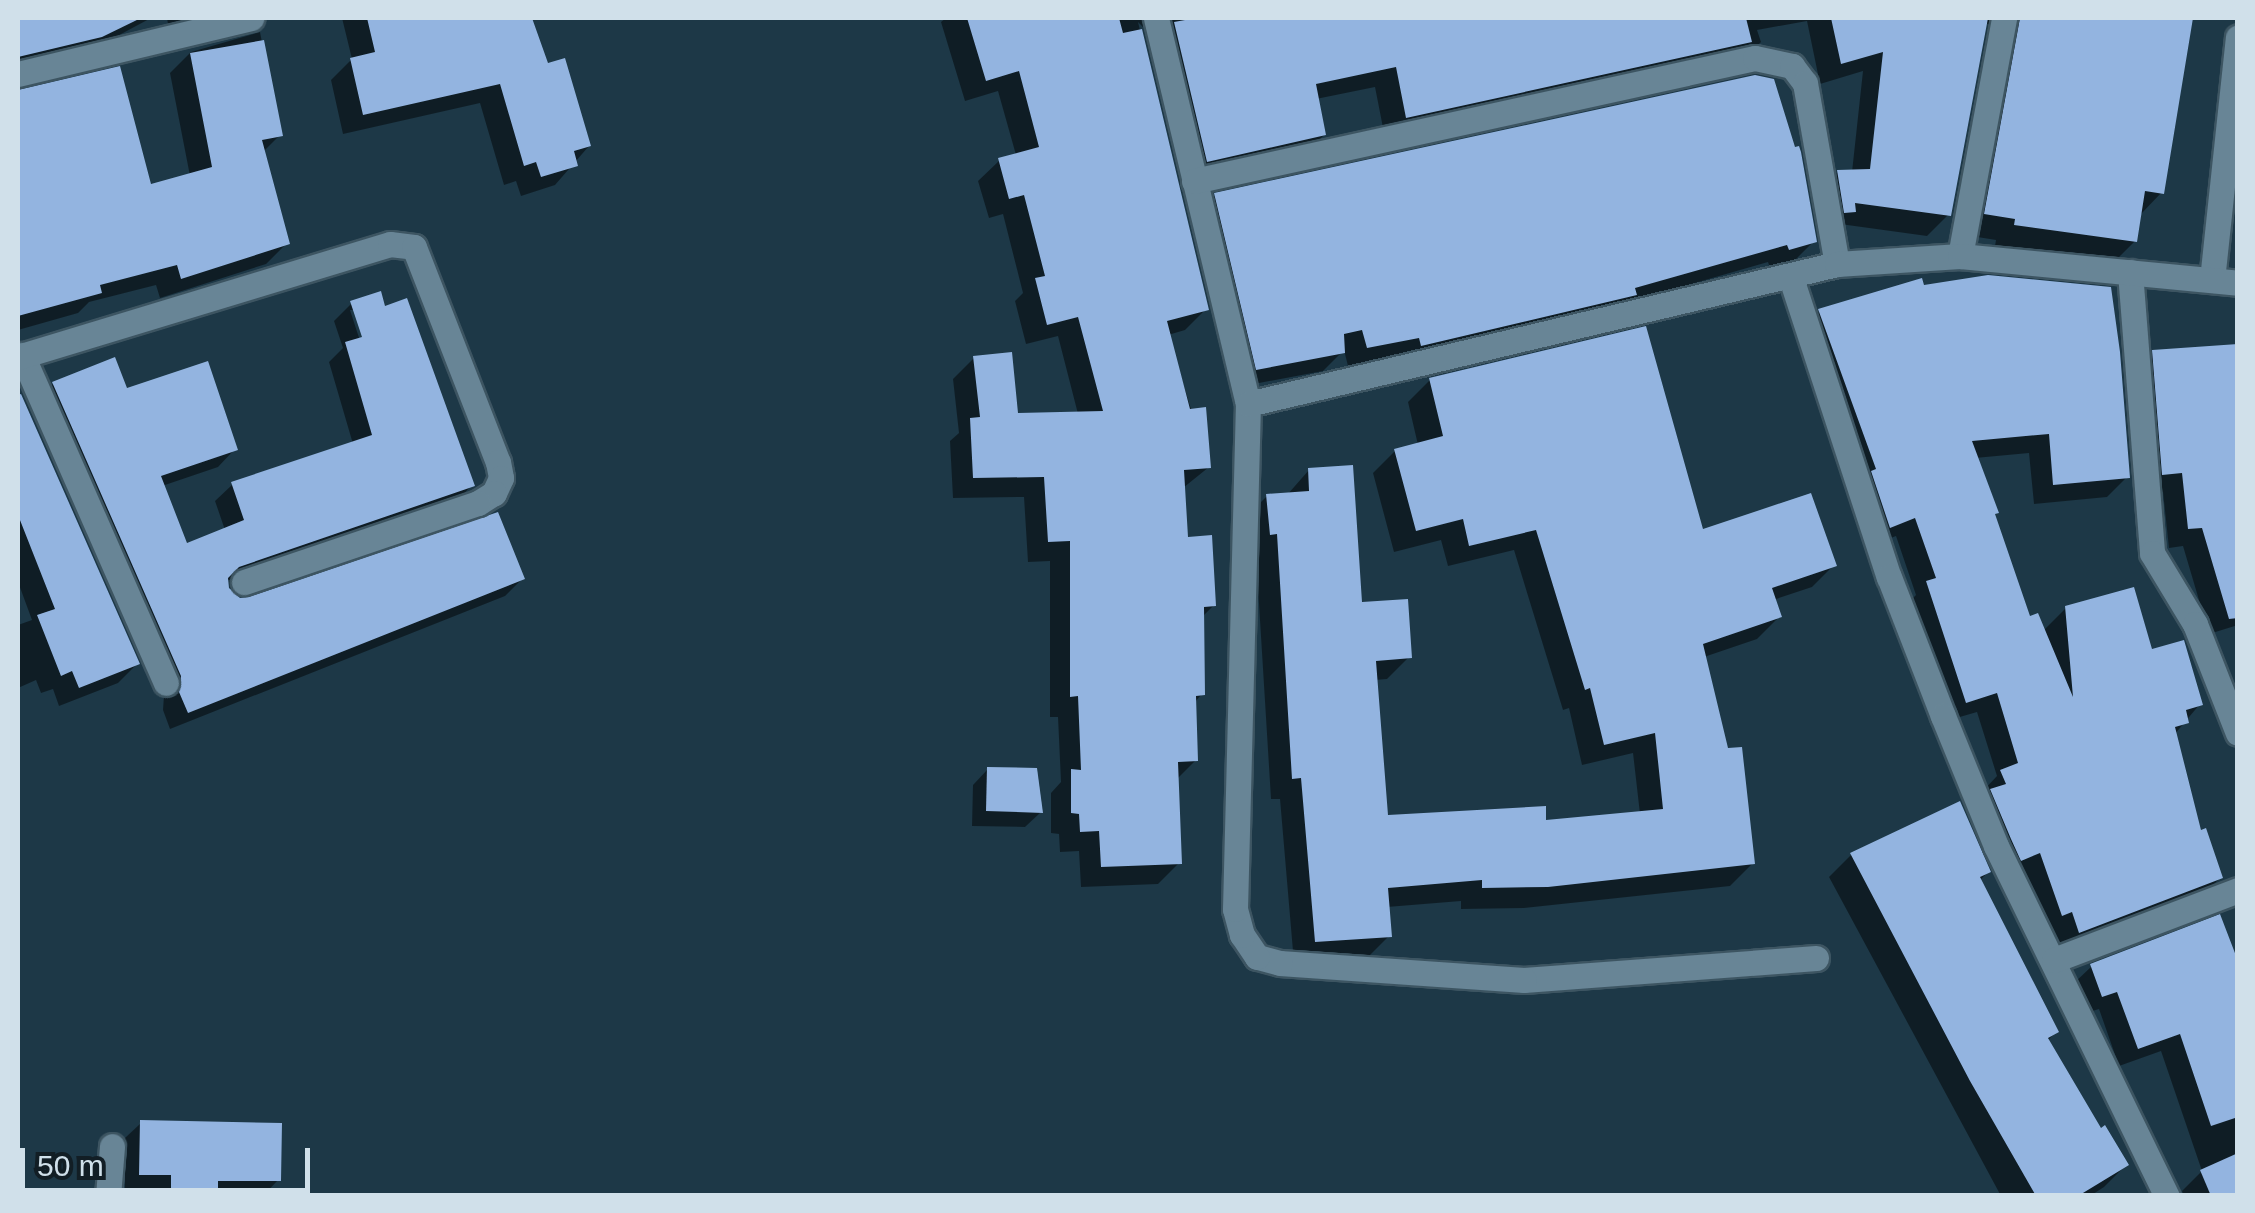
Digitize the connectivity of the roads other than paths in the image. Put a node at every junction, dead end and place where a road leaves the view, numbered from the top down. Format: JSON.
{"nodes":[{"id":1,"x":251,"y":18,"type":"edge"},
{"id":2,"x":1156,"y":18,"type":"edge"},
{"id":3,"x":2004,"y":18,"type":"edge"},
{"id":4,"x":2238,"y":36,"type":"edge"},
{"id":5,"x":18,"y":74,"type":"edge"},
{"id":6,"x":1194,"y":181,"type":"junction"},
{"id":7,"x":1960,"y":256,"type":"junction"},
{"id":8,"x":1837,"y":264,"type":"junction"},
{"id":9,"x":2130,"y":272,"type":"junction"},
{"id":10,"x":1791,"y":278,"type":"junction"},
{"id":11,"x":2225,"y":282,"type":"edge"},
{"id":12,"x":20,"y":356,"type":"edge"},
{"id":13,"x":1248,"y":404,"type":"junction"},
{"id":14,"x":244,"y":582,"type":"dead end"},
{"id":15,"x":166,"y":684,"type":"dead end"},
{"id":16,"x":2238,"y":733,"type":"edge"},
{"id":17,"x":2238,"y":890,"type":"edge"},
{"id":18,"x":1816,"y":958,"type":"dead end"},
{"id":19,"x":2054,"y":960,"type":"junction"},
{"id":20,"x":112,"y":1146,"type":"dead end"},
{"id":21,"x":108,"y":1196,"type":"edge"},
{"id":22,"x":2167,"y":1196,"type":"edge"}],
"edges":[{"from":1,"to":5,"type":"street"},
{"from":2,"to":6,"type":"street"},
{"from":3,"to":7,"type":"street"},
{"from":4,"to":11,"type":"street"},
{"from":6,"to":8,"type":"street"},
{"from":6,"to":13,"type":"street"},
{"from":7,"to":8,"type":"street"},
{"from":7,"to":9,"type":"street"},
{"from":8,"to":10,"type":"street"},
{"from":9,"to":11,"type":"street"},
{"from":9,"to":16,"type":"street"},
{"from":10,"to":13,"type":"street"},
{"from":10,"to":19,"type":"street"},
{"from":12,"to":14,"type":"street"},
{"from":12,"to":15,"type":"street"},
{"from":13,"to":18,"type":"street"},
{"from":17,"to":19,"type":"street"},
{"from":19,"to":22,"type":"street"},
{"from":20,"to":21,"type":"street"}]}
